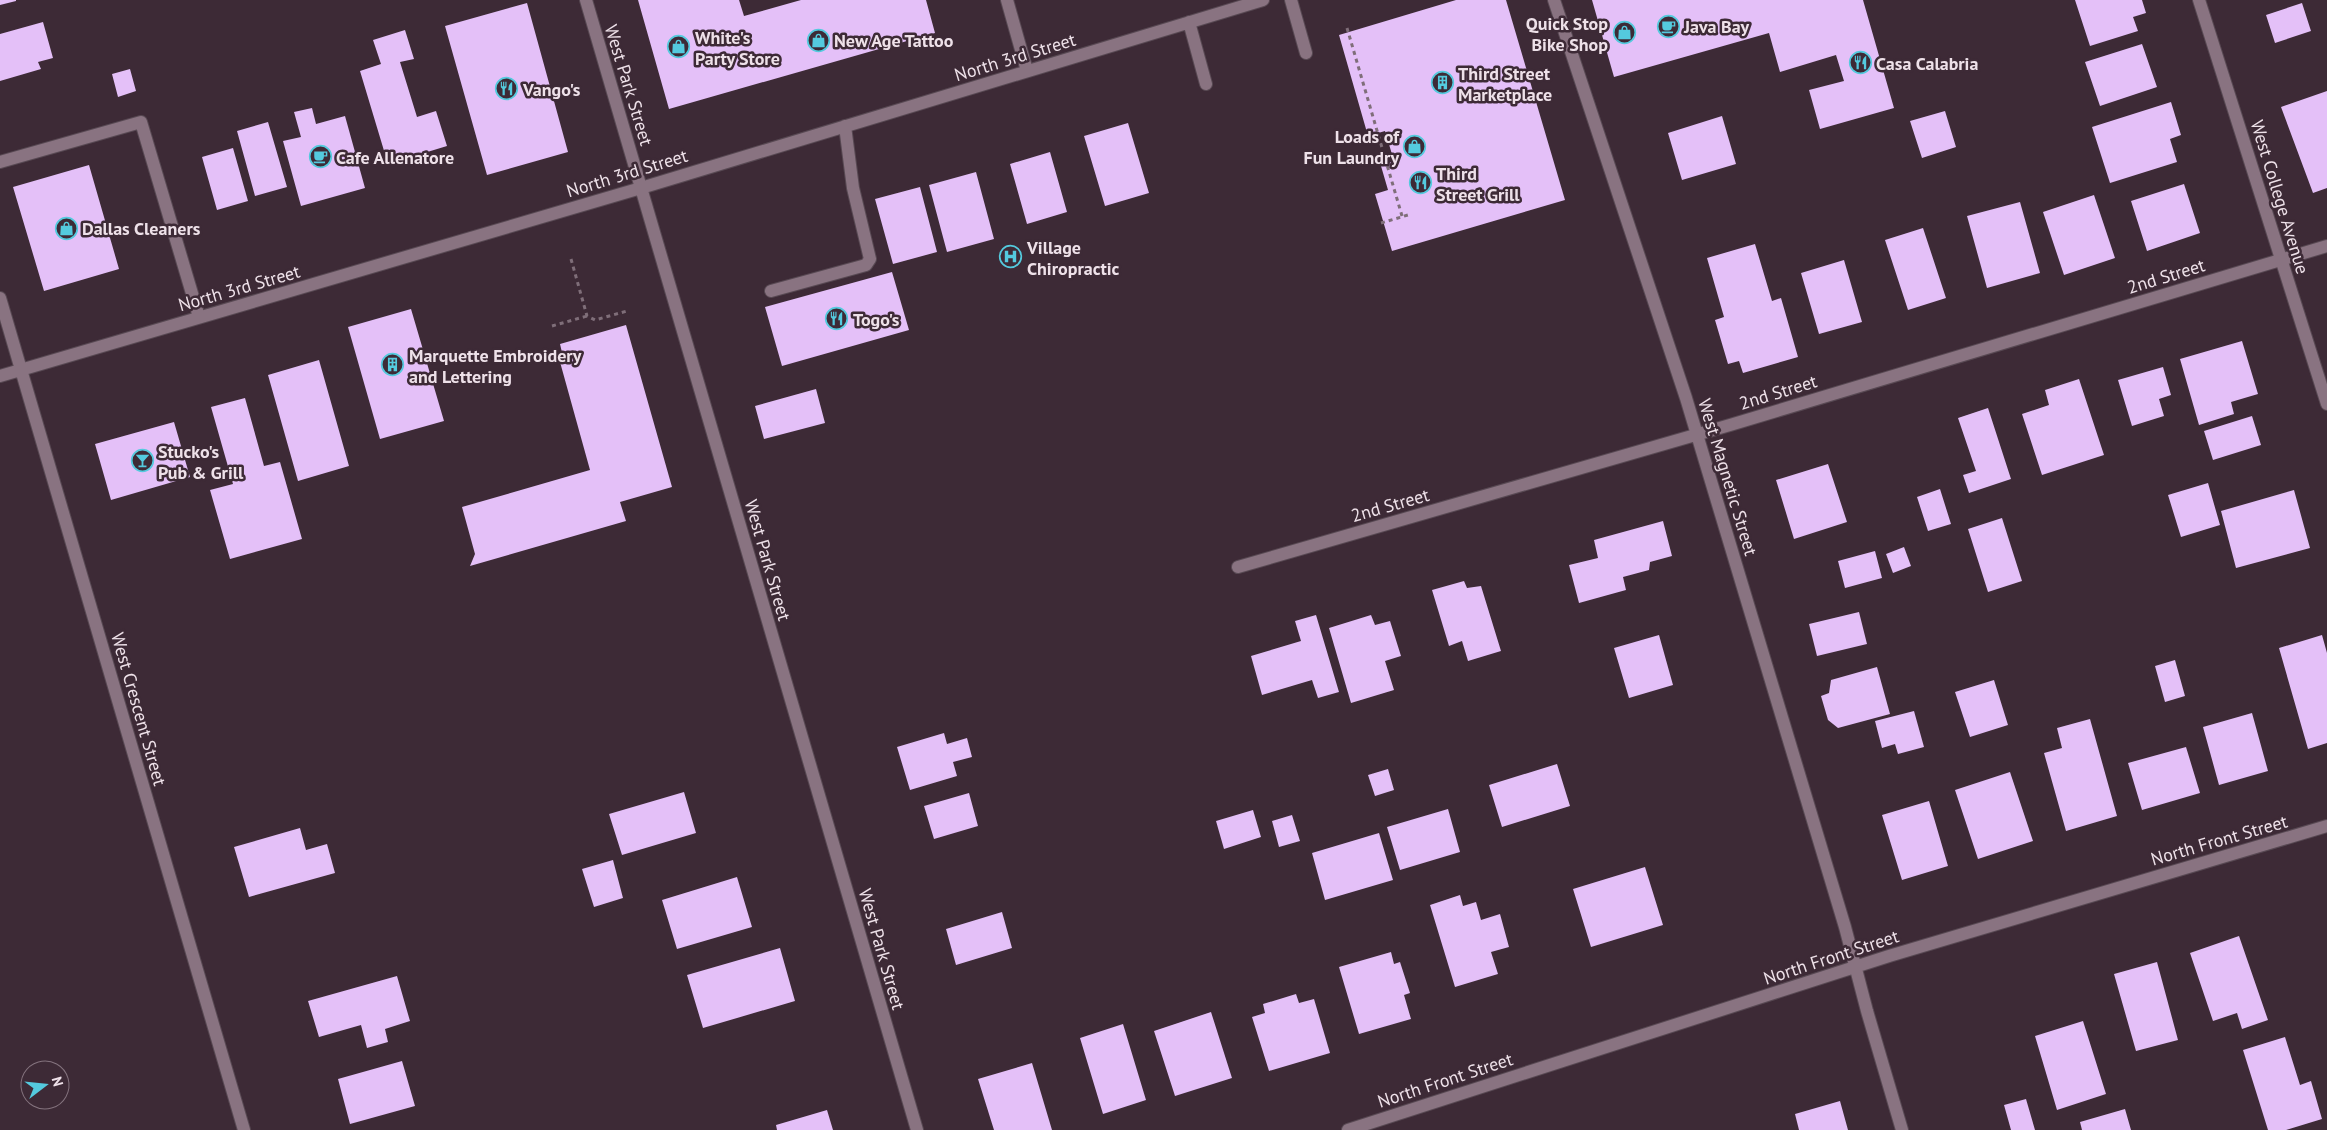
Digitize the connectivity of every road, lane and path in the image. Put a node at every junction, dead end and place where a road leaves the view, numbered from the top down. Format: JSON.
{"nodes":[{"id":1,"x":586,"y":0,"type":"edge"},
{"id":2,"x":1007,"y":0,"type":"edge"},
{"id":3,"x":1263,"y":0,"type":"edge"},
{"id":4,"x":1291,"y":0,"type":"edge"},
{"id":5,"x":1554,"y":0,"type":"edge"},
{"id":6,"x":2199,"y":0,"type":"edge"},
{"id":7,"x":1189,"y":22,"type":"junction"},
{"id":8,"x":1347,"y":28,"type":"dead end"},
{"id":9,"x":1306,"y":53,"type":"dead end"},
{"id":10,"x":1027,"y":71,"type":"junction"},
{"id":11,"x":1206,"y":84,"type":"dead end"},
{"id":12,"x":845,"y":126,"type":"junction"},
{"id":13,"x":0,"y":162,"type":"edge"},
{"id":14,"x":641,"y":188,"type":"junction"},
{"id":15,"x":1408,"y":214,"type":"dead end"},
{"id":16,"x":1402,"y":216,"type":"junction"},
{"id":17,"x":1381,"y":223,"type":"dead end"},
{"id":18,"x":2327,"y":246,"type":"edge"},
{"id":19,"x":571,"y":259,"type":"dead end"},
{"id":20,"x":2282,"y":260,"type":"junction"},
{"id":21,"x":770,"y":291,"type":"dead end"},
{"id":22,"x":0,"y":298,"type":"edge"},
{"id":23,"x":627,"y":311,"type":"dead end"},
{"id":24,"x":587,"y":316,"type":"junction"},
{"id":25,"x":199,"y":318,"type":"junction"},
{"id":26,"x":552,"y":326,"type":"dead end"},
{"id":27,"x":22,"y":369,"type":"junction"},
{"id":28,"x":0,"y":376,"type":"edge"},
{"id":29,"x":2327,"y":404,"type":"edge"},
{"id":30,"x":1697,"y":434,"type":"junction"},
{"id":31,"x":1238,"y":566,"type":"dead end"},
{"id":32,"x":2327,"y":826,"type":"edge"},
{"id":33,"x":1856,"y":967,"type":"junction"},
{"id":34,"x":244,"y":1130,"type":"edge"},
{"id":35,"x":917,"y":1130,"type":"edge"},
{"id":36,"x":1348,"y":1130,"type":"edge"},
{"id":37,"x":1902,"y":1130,"type":"edge"}],
"edges":[{"from":1,"to":14,"type":"street","name":"West Park Street"},
{"from":2,"to":10,"type":"street"},
{"from":3,"to":7,"type":"street","name":"North 3rd Street"},
{"from":4,"to":9,"type":"street"},
{"from":5,"to":30,"type":"street","name":"West Magnetic Street"},
{"from":6,"to":20,"type":"street","name":"West College Avenue"},
{"from":7,"to":10,"type":"street","name":"North 3rd Street"},
{"from":7,"to":11,"type":"street"},
{"from":8,"to":16,"type":"path"},
{"from":10,"to":12,"type":"street","name":"North 3rd Street"},
{"from":12,"to":14,"type":"street","name":"North 3rd Street"},
{"from":12,"to":21,"type":"street"},
{"from":13,"to":25,"type":"street"},
{"from":14,"to":25,"type":"street","name":"North 3rd Street"},
{"from":14,"to":35,"type":"street","name":"West Park Street"},
{"from":15,"to":16,"type":"path"},
{"from":16,"to":17,"type":"path"},
{"from":18,"to":20,"type":"street","name":"2nd Street"},
{"from":19,"to":24,"type":"path"},
{"from":20,"to":29,"type":"street","name":"West College Avenue"},
{"from":20,"to":30,"type":"street","name":"2nd Street"},
{"from":22,"to":27,"type":"street","name":"West Crescent Street"},
{"from":23,"to":24,"type":"path"},
{"from":24,"to":26,"type":"path"},
{"from":25,"to":27,"type":"street","name":"North 3rd Street"},
{"from":27,"to":28,"type":"street","name":"North 3rd Street"},
{"from":27,"to":34,"type":"street","name":"West Crescent Street"},
{"from":30,"to":31,"type":"street","name":"2nd Street"},
{"from":30,"to":33,"type":"street","name":"West Magnetic Street"},
{"from":32,"to":33,"type":"street","name":"North Front Street"},
{"from":33,"to":36,"type":"street","name":"North Front Street"},
{"from":33,"to":37,"type":"street","name":"West Magnetic Street"}]}
